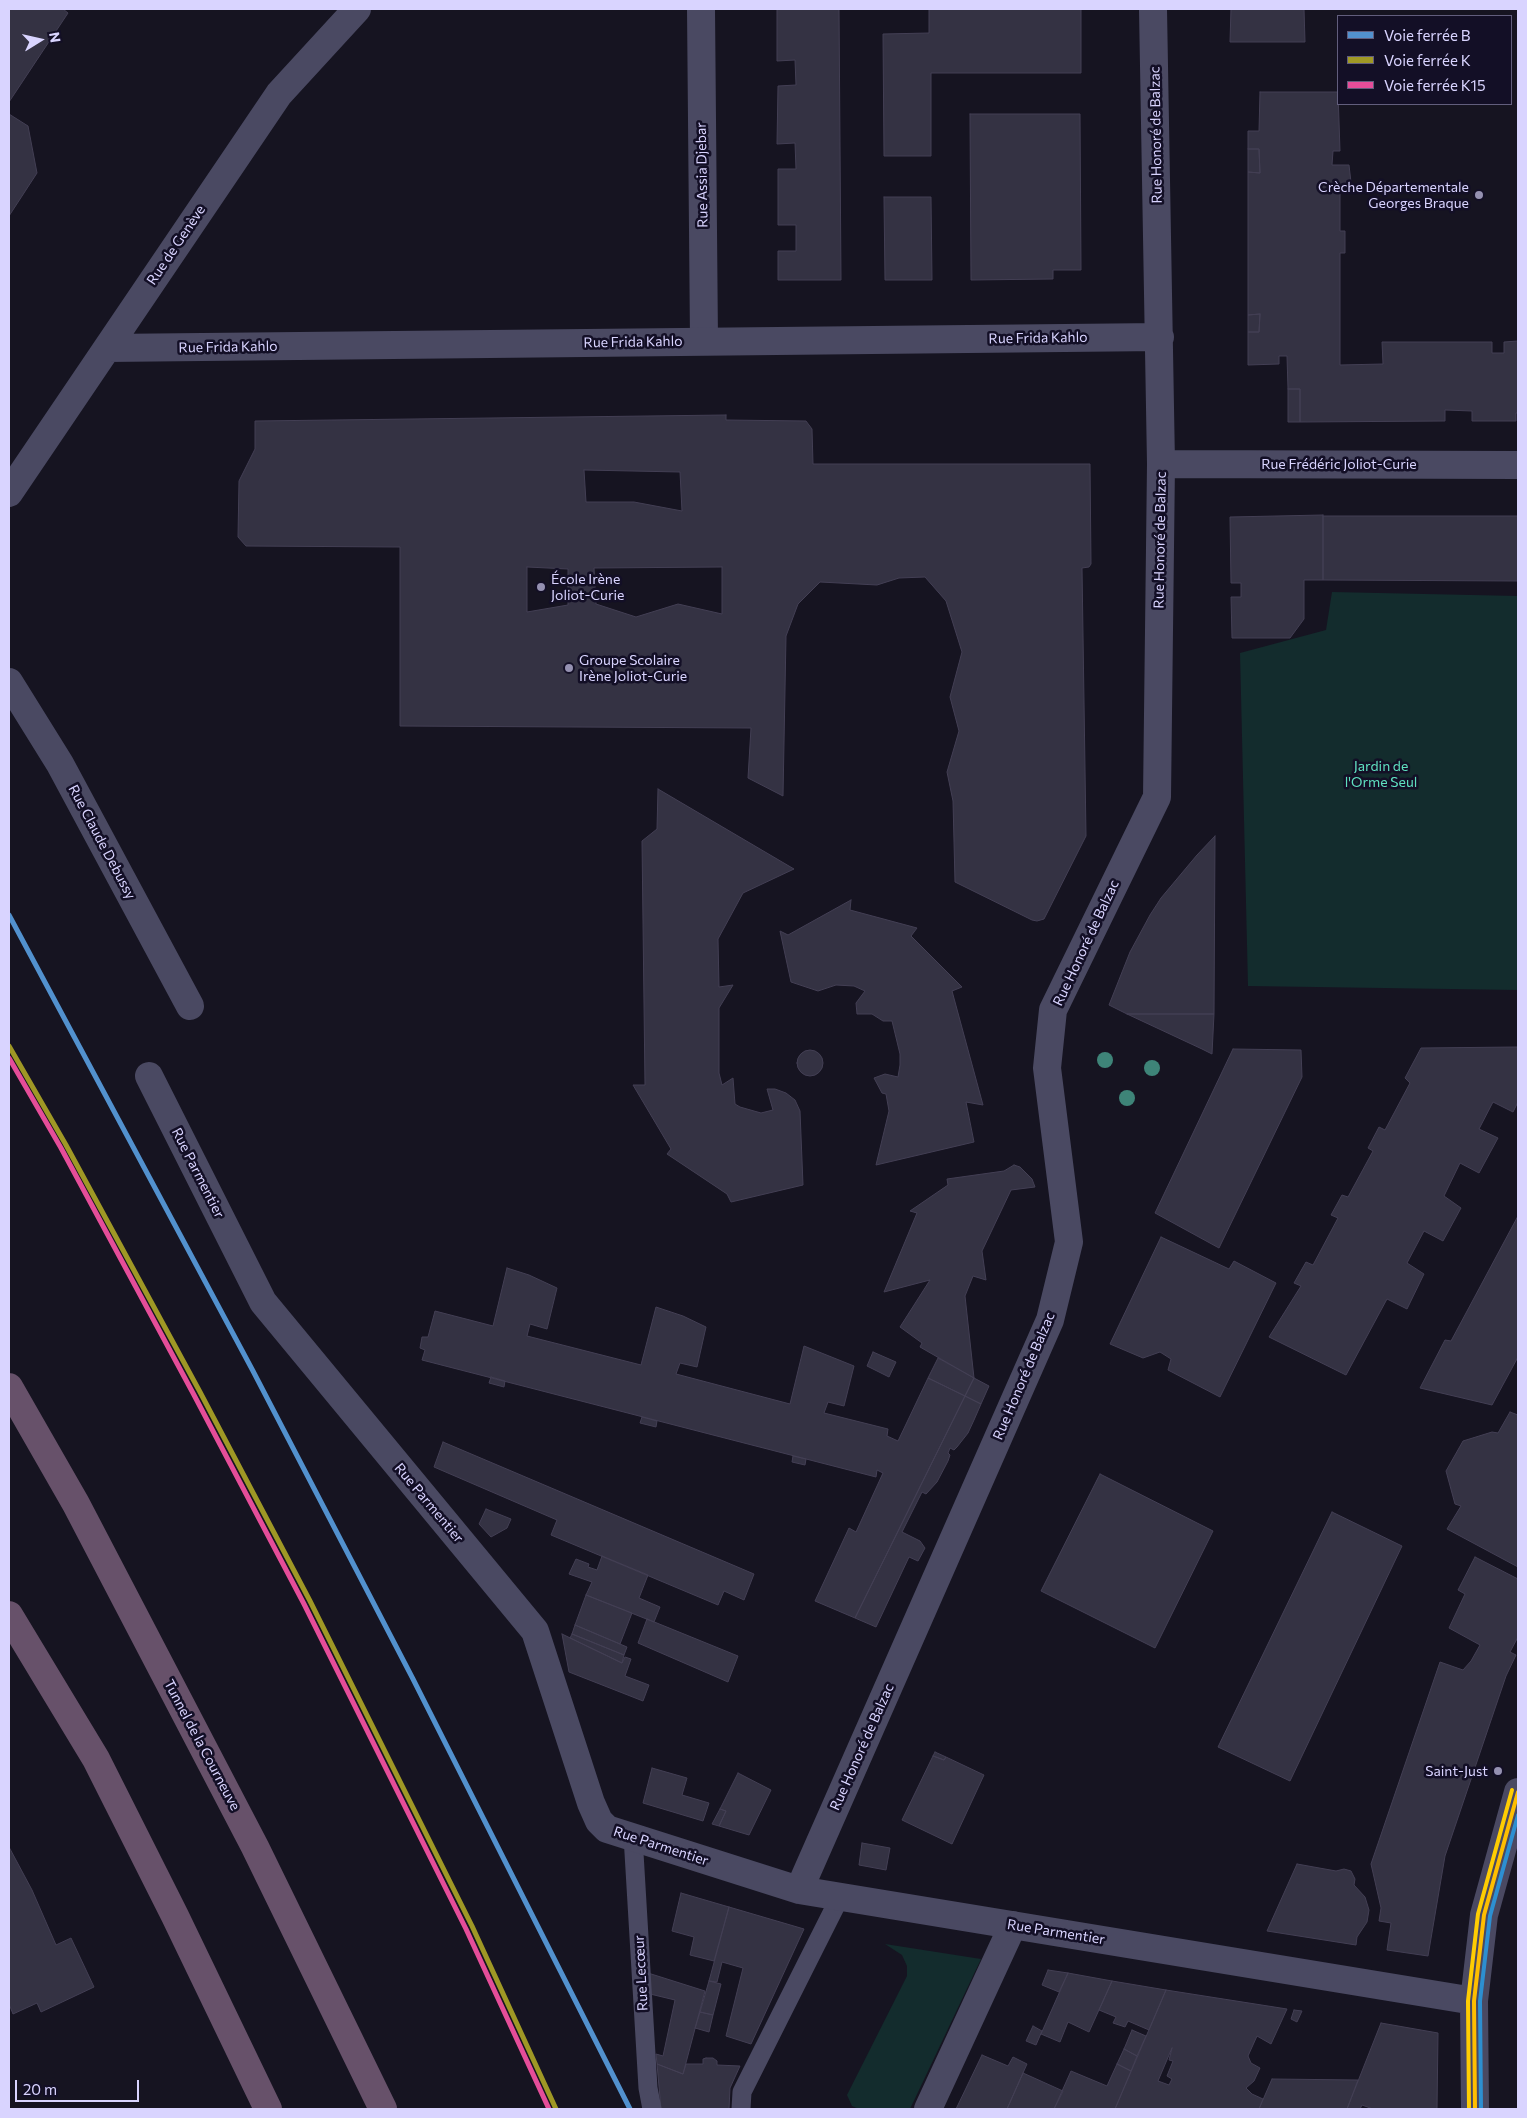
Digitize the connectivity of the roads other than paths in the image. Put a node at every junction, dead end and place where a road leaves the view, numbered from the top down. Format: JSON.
{"nodes":[{"id":1,"x":357,"y":9,"type":"edge"},
{"id":2,"x":701,"y":9,"type":"edge"},
{"id":3,"x":1153,"y":9,"type":"edge"},
{"id":4,"x":1160,"y":337,"type":"junction"},
{"id":5,"x":704,"y":341,"type":"junction"},
{"id":6,"x":107,"y":348,"type":"junction"},
{"id":7,"x":1161,"y":464,"type":"junction"},
{"id":8,"x":1518,"y":465,"type":"edge"},
{"id":9,"x":9,"y":492,"type":"edge"},
{"id":10,"x":9,"y":682,"type":"edge"},
{"id":11,"x":190,"y":1006,"type":"dead end"},
{"id":12,"x":149,"y":1076,"type":"dead end"},
{"id":13,"x":9,"y":1387,"type":"edge"},
{"id":14,"x":9,"y":1614,"type":"edge"},
{"id":15,"x":1518,"y":1792,"type":"edge"},
{"id":16,"x":633,"y":1836,"type":"junction"},
{"id":17,"x":800,"y":1890,"type":"junction"},
{"id":18,"x":840,"y":1897,"type":"junction"},
{"id":19,"x":1013,"y":1925,"type":"junction"},
{"id":20,"x":1474,"y":2002,"type":"junction"},
{"id":21,"x":268,"y":2109,"type":"edge"},
{"id":22,"x":384,"y":2109,"type":"edge"},
{"id":23,"x":652,"y":2109,"type":"edge"},
{"id":24,"x":741,"y":2109,"type":"edge"},
{"id":25,"x":928,"y":2109,"type":"edge"},
{"id":26,"x":1475,"y":2109,"type":"edge"}],
"edges":[{"from":1,"to":6,"type":"street","name":"Rue de Genève"},
{"from":2,"to":5,"type":"street","name":"Rue Assia Djebar"},
{"from":3,"to":4,"type":"street","name":"Rue Honoré de Balzac"},
{"from":4,"to":5,"type":"street","name":"Rue Frida Kahlo"},
{"from":4,"to":7,"type":"street","name":"Rue Honoré de Balzac"},
{"from":5,"to":6,"type":"street","name":"Rue Frida Kahlo"},
{"from":6,"to":9,"type":"street","name":"Rue de Genève"},
{"from":7,"to":8,"type":"street","name":"Rue Frédéric Joliot-Curie"},
{"from":7,"to":17,"type":"street","name":"Rue Honoré de Balzac"},
{"from":10,"to":11,"type":"street","name":"Rue Claude Debussy"},
{"from":12,"to":16,"type":"street","name":"Rue Parmentier"},
{"from":13,"to":22,"type":"highway","name":"Tunnel de la Courneuve"},
{"from":14,"to":21,"type":"highway"},
{"from":15,"to":20,"type":"street"},
{"from":16,"to":17,"type":"street","name":"Rue Parmentier"},
{"from":16,"to":23,"type":"lane","name":"Rue Lecœur"},
{"from":17,"to":18,"type":"street","name":"Rue Parmentier"},
{"from":18,"to":19,"type":"street","name":"Rue Parmentier"},
{"from":18,"to":24,"type":"lane"},
{"from":19,"to":20,"type":"street","name":"Rue Parmentier"},
{"from":19,"to":25,"type":"street"},
{"from":20,"to":26,"type":"street"}]}
